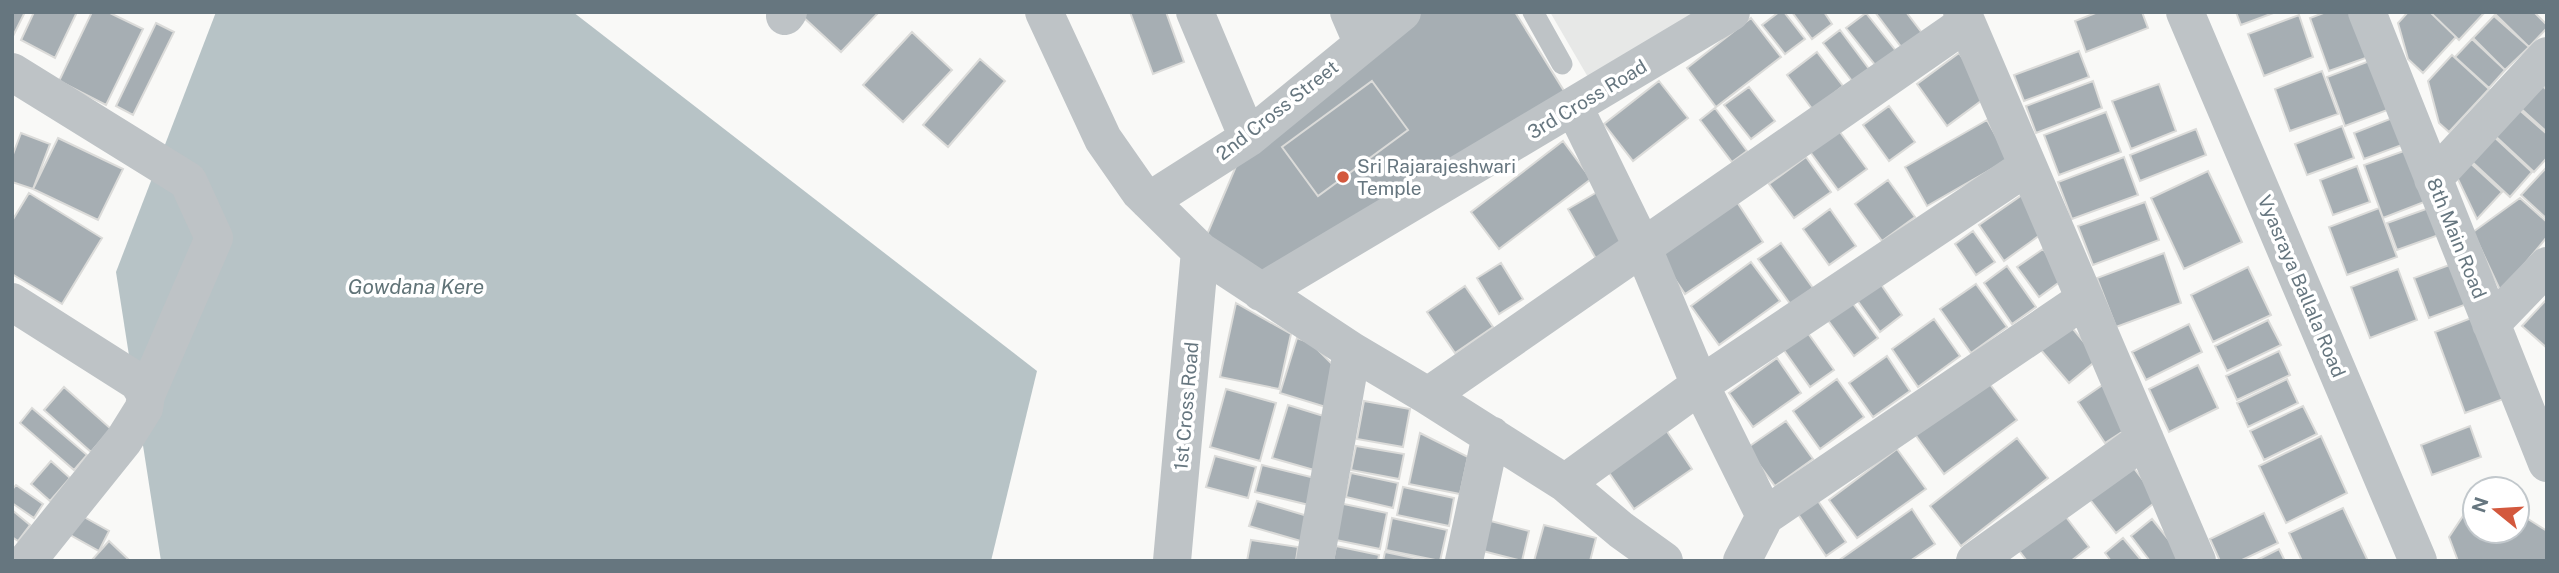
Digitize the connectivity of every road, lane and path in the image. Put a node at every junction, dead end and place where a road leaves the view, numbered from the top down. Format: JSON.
{"nodes":[{"id":1,"x":1044,"y":12,"type":"edge"},
{"id":2,"x":1195,"y":12,"type":"edge"},
{"id":3,"x":1402,"y":12,"type":"edge"},
{"id":4,"x":1533,"y":12,"type":"edge"},
{"id":5,"x":1731,"y":12,"type":"edge"},
{"id":6,"x":2185,"y":12,"type":"edge"},
{"id":7,"x":1964,"y":18,"type":"edge"},
{"id":8,"x":2378,"y":19,"type":"edge"},
{"id":9,"x":1356,"y":27,"type":"edge"},
{"id":10,"x":2547,"y":56,"type":"edge"},
{"id":11,"x":1562,"y":65,"type":"dead end"},
{"id":12,"x":12,"y":72,"type":"edge"},
{"id":13,"x":1574,"y":107,"type":"junction"},
{"id":14,"x":1248,"y":138,"type":"junction"},
{"id":15,"x":2028,"y":166,"type":"junction"},
{"id":16,"x":2433,"y":178,"type":"junction"},
{"id":17,"x":1149,"y":201,"type":"junction"},
{"id":18,"x":1642,"y":246,"type":"junction"},
{"id":19,"x":1200,"y":251,"type":"junction"},
{"id":20,"x":2547,"y":266,"type":"edge"},
{"id":21,"x":1261,"y":292,"type":"junction"},
{"id":22,"x":2085,"y":299,"type":"junction"},
{"id":23,"x":12,"y":302,"type":"edge"},
{"id":24,"x":2491,"y":324,"type":"junction"},
{"id":25,"x":1352,"y":351,"type":"junction"},
{"id":26,"x":1700,"y":385,"type":"junction"},
{"id":27,"x":146,"y":395,"type":"junction"},
{"id":28,"x":1428,"y":396,"type":"junction"},
{"id":29,"x":1491,"y":435,"type":"junction"},
{"id":30,"x":2145,"y":439,"type":"junction"},
{"id":31,"x":2547,"y":463,"type":"edge"},
{"id":32,"x":1565,"y":482,"type":"junction"},
{"id":33,"x":1765,"y":516,"type":"junction"},
{"id":34,"x":1618,"y":545,"type":"edge"},
{"id":35,"x":27,"y":561,"type":"edge"},
{"id":36,"x":1172,"y":561,"type":"edge"},
{"id":37,"x":1315,"y":561,"type":"edge"},
{"id":38,"x":1464,"y":561,"type":"edge"},
{"id":39,"x":1664,"y":561,"type":"edge"},
{"id":40,"x":1742,"y":561,"type":"edge"},
{"id":41,"x":1975,"y":561,"type":"edge"},
{"id":42,"x":2197,"y":561,"type":"edge"},
{"id":43,"x":2418,"y":561,"type":"edge"}],
"edges":[{"from":1,"to":17,"type":"street"},
{"from":2,"to":14,"type":"street"},
{"from":3,"to":9,"type":"street","name":"2nd Cross Street"},
{"from":4,"to":11,"type":"lane"},
{"from":5,"to":13,"type":"street","name":"3rd Cross Road"},
{"from":6,"to":43,"type":"street","name":"Vyasraya Ballala Road"},
{"from":7,"to":15,"type":"street"},
{"from":7,"to":18,"type":"street"},
{"from":8,"to":16,"type":"street","name":"8th Main Road"},
{"from":9,"to":14,"type":"street","name":"2nd Cross Street"},
{"from":10,"to":16,"type":"street"},
{"from":12,"to":27,"type":"street"},
{"from":13,"to":18,"type":"street"},
{"from":13,"to":21,"type":"street","name":"3rd Cross Road"},
{"from":14,"to":17,"type":"street","name":"2nd Cross Street"},
{"from":15,"to":22,"type":"street"},
{"from":15,"to":26,"type":"street"},
{"from":16,"to":24,"type":"street","name":"8th Main Road"},
{"from":17,"to":19,"type":"street"},
{"from":18,"to":26,"type":"street"},
{"from":18,"to":28,"type":"street"},
{"from":19,"to":21,"type":"street"},
{"from":19,"to":36,"type":"street","name":"1st Cross Road"},
{"from":20,"to":24,"type":"street"},
{"from":21,"to":25,"type":"street"},
{"from":22,"to":30,"type":"street"},
{"from":22,"to":33,"type":"street"},
{"from":23,"to":27,"type":"street"},
{"from":24,"to":31,"type":"street","name":"8th Main Road"},
{"from":25,"to":28,"type":"street"},
{"from":25,"to":37,"type":"street"},
{"from":26,"to":32,"type":"street"},
{"from":26,"to":33,"type":"street"},
{"from":27,"to":35,"type":"street"},
{"from":28,"to":29,"type":"street"},
{"from":29,"to":32,"type":"street"},
{"from":29,"to":38,"type":"street"},
{"from":30,"to":41,"type":"street"},
{"from":30,"to":42,"type":"street"},
{"from":32,"to":34,"type":"street"},
{"from":33,"to":40,"type":"street"},
{"from":34,"to":39,"type":"street"}]}
